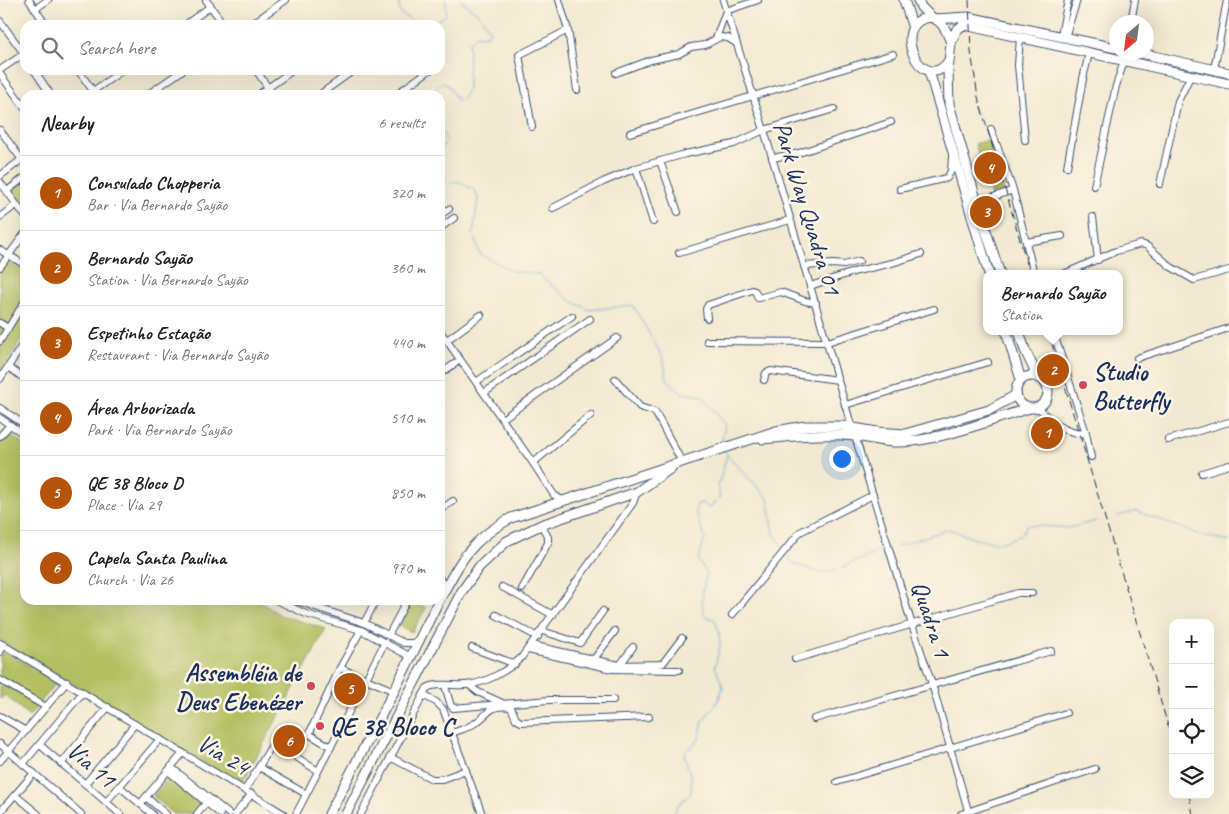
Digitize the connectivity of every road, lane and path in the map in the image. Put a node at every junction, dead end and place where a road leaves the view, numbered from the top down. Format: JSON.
{"nodes":[{"id":1,"x":29,"y":0,"type":"edge"},
{"id":2,"x":48,"y":0,"type":"edge"},
{"id":3,"x":206,"y":0,"type":"edge"},
{"id":4,"x":286,"y":0,"type":"edge"},
{"id":5,"x":558,"y":0,"type":"edge"},
{"id":6,"x":722,"y":0,"type":"edge"},
{"id":7,"x":758,"y":0,"type":"edge"},
{"id":8,"x":904,"y":0,"type":"edge"},
{"id":9,"x":918,"y":0,"type":"edge"},
{"id":10,"x":1068,"y":0,"type":"edge"},
{"id":11,"x":1076,"y":0,"type":"edge"},
{"id":12,"x":1135,"y":0,"type":"edge"},
{"id":13,"x":1227,"y":0,"type":"edge"},
{"id":14,"x":210,"y":6,"type":"junction"},
{"id":15,"x":35,"y":9,"type":"junction"},
{"id":16,"x":726,"y":12,"type":"junction"},
{"id":17,"x":1069,"y":14,"type":"junction"},
{"id":18,"x":1132,"y":15,"type":"edge"},
{"id":19,"x":933,"y":18,"type":"junction"},
{"id":20,"x":43,"y":20,"type":"edge"},
{"id":21,"x":192,"y":20,"type":"edge"},
{"id":22,"x":220,"y":20,"type":"edge"},
{"id":23,"x":257,"y":20,"type":"edge"},
{"id":24,"x":0,"y":21,"type":"edge"},
{"id":25,"x":913,"y":28,"type":"junction"},
{"id":26,"x":568,"y":30,"type":"junction"},
{"id":27,"x":1063,"y":36,"type":"junction"},
{"id":28,"x":1020,"y":37,"type":"junction"},
{"id":29,"x":716,"y":38,"type":"junction"},
{"id":30,"x":736,"y":43,"type":"junction"},
{"id":31,"x":951,"y":43,"type":"junction"},
{"id":32,"x":1109,"y":46,"type":"edge"},
{"id":33,"x":20,"y":47,"type":"edge"},
{"id":34,"x":1090,"y":53,"type":"junction"},
{"id":35,"x":893,"y":54,"type":"dead end"},
{"id":36,"x":1154,"y":56,"type":"edge"},
{"id":37,"x":20,"y":57,"type":"edge"},
{"id":38,"x":1124,"y":61,"type":"junction"},
{"id":39,"x":948,"y":62,"type":"junction"},
{"id":40,"x":0,"y":70,"type":"edge"},
{"id":41,"x":1214,"y":70,"type":"junction"},
{"id":42,"x":928,"y":71,"type":"junction"},
{"id":43,"x":616,"y":72,"type":"dead end"},
{"id":44,"x":0,"y":74,"type":"edge"},
{"id":45,"x":1229,"y":74,"type":"edge"},
{"id":46,"x":37,"y":75,"type":"edge"},
{"id":47,"x":82,"y":75,"type":"edge"},
{"id":48,"x":117,"y":75,"type":"edge"},
{"id":49,"x":175,"y":75,"type":"edge"},
{"id":50,"x":259,"y":75,"type":"edge"},
{"id":51,"x":286,"y":75,"type":"edge"},
{"id":52,"x":347,"y":75,"type":"edge"},
{"id":53,"x":423,"y":75,"type":"edge"},
{"id":54,"x":1191,"y":75,"type":"junction"},
{"id":55,"x":1229,"y":84,"type":"edge"},
{"id":56,"x":268,"y":88,"type":"junction"},
{"id":57,"x":48,"y":90,"type":"edge"},
{"id":58,"x":93,"y":90,"type":"edge"},
{"id":59,"x":99,"y":90,"type":"edge"},
{"id":60,"x":154,"y":90,"type":"edge"},
{"id":61,"x":265,"y":90,"type":"edge"},
{"id":62,"x":326,"y":90,"type":"edge"},
{"id":63,"x":402,"y":90,"type":"edge"},
{"id":64,"x":578,"y":90,"type":"dead end"},
{"id":65,"x":753,"y":97,"type":"junction"},
{"id":66,"x":20,"y":101,"type":"edge"},
{"id":67,"x":834,"y":109,"type":"dead end"},
{"id":68,"x":891,"y":122,"type":"dead end"},
{"id":69,"x":532,"y":127,"type":"dead end"},
{"id":70,"x":991,"y":129,"type":"dead end"},
{"id":71,"x":0,"y":130,"type":"edge"},
{"id":72,"x":764,"y":130,"type":"junction"},
{"id":73,"x":630,"y":133,"type":"dead end"},
{"id":74,"x":1025,"y":140,"type":"dead end"},
{"id":75,"x":952,"y":150,"type":"junction"},
{"id":76,"x":20,"y":154,"type":"edge"},
{"id":77,"x":772,"y":158,"type":"junction"},
{"id":78,"x":20,"y":160,"type":"edge"},
{"id":79,"x":660,"y":161,"type":"junction"},
{"id":80,"x":1067,"y":166,"type":"dead end"},
{"id":81,"x":636,"y":168,"type":"junction"},
{"id":82,"x":0,"y":176,"type":"edge"},
{"id":83,"x":20,"y":181,"type":"edge"},
{"id":84,"x":0,"y":182,"type":"edge"},
{"id":85,"x":1160,"y":184,"type":"dead end"},
{"id":86,"x":1094,"y":186,"type":"dead end"},
{"id":87,"x":900,"y":189,"type":"dead end"},
{"id":88,"x":1013,"y":190,"type":"junction"},
{"id":89,"x":7,"y":191,"type":"junction"},
{"id":90,"x":977,"y":202,"type":"junction"},
{"id":91,"x":16,"y":204,"type":"junction"},
{"id":92,"x":554,"y":208,"type":"dead end"},
{"id":93,"x":20,"y":209,"type":"edge"},
{"id":94,"x":449,"y":209,"type":"dead end"},
{"id":95,"x":445,"y":212,"type":"edge"},
{"id":96,"x":678,"y":212,"type":"dead end"},
{"id":97,"x":0,"y":217,"type":"edge"},
{"id":98,"x":1093,"y":217,"type":"dead end"},
{"id":99,"x":454,"y":218,"type":"dead end"},
{"id":100,"x":790,"y":220,"type":"junction"},
{"id":101,"x":653,"y":222,"type":"dead end"},
{"id":102,"x":445,"y":224,"type":"edge"},
{"id":103,"x":1062,"y":236,"type":"dead end"},
{"id":104,"x":20,"y":239,"type":"edge"},
{"id":105,"x":1026,"y":242,"type":"junction"},
{"id":106,"x":0,"y":250,"type":"edge"},
{"id":107,"x":679,"y":253,"type":"dead end"},
{"id":108,"x":8,"y":254,"type":"junction"},
{"id":109,"x":921,"y":254,"type":"dead end"},
{"id":110,"x":859,"y":260,"type":"dead end"},
{"id":111,"x":1098,"y":260,"type":"junction"},
{"id":112,"x":20,"y":262,"type":"edge"},
{"id":113,"x":804,"y":266,"type":"junction"},
{"id":114,"x":0,"y":267,"type":"edge"},
{"id":115,"x":988,"y":270,"type":"edge"},
{"id":116,"x":999,"y":270,"type":"edge"},
{"id":117,"x":1033,"y":270,"type":"edge"},
{"id":118,"x":1074,"y":270,"type":"edge"},
{"id":119,"x":1229,"y":270,"type":"edge"},
{"id":120,"x":810,"y":286,"type":"junction"},
{"id":121,"x":816,"y":303,"type":"junction"},
{"id":122,"x":20,"y":308,"type":"edge"},
{"id":123,"x":934,"y":309,"type":"dead end"},
{"id":124,"x":481,"y":315,"type":"dead end"},
{"id":125,"x":572,"y":316,"type":"dead end"},
{"id":126,"x":590,"y":318,"type":"dead end"},
{"id":127,"x":707,"y":318,"type":"dead end"},
{"id":128,"x":0,"y":323,"type":"edge"},
{"id":129,"x":8,"y":328,"type":"junction"},
{"id":130,"x":1229,"y":328,"type":"edge"},
{"id":131,"x":1007,"y":335,"type":"edge"},
{"id":132,"x":1020,"y":335,"type":"edge"},
{"id":133,"x":1054,"y":335,"type":"edge"},
{"id":134,"x":445,"y":337,"type":"edge"},
{"id":135,"x":618,"y":338,"type":"dead end"},
{"id":136,"x":447,"y":340,"type":"junction"},
{"id":137,"x":0,"y":341,"type":"edge"},
{"id":138,"x":707,"y":341,"type":"dead end"},
{"id":139,"x":827,"y":342,"type":"junction"},
{"id":140,"x":20,"y":349,"type":"edge"},
{"id":141,"x":1137,"y":358,"type":"dead end"},
{"id":142,"x":460,"y":360,"type":"junction"},
{"id":143,"x":988,"y":362,"type":"dead end"},
{"id":144,"x":8,"y":367,"type":"junction"},
{"id":145,"x":445,"y":370,"type":"edge"},
{"id":146,"x":20,"y":375,"type":"edge"},
{"id":147,"x":1038,"y":378,"type":"junction"},
{"id":148,"x":0,"y":379,"type":"edge"},
{"id":149,"x":615,"y":379,"type":"dead end"},
{"id":150,"x":764,"y":380,"type":"dead end"},
{"id":151,"x":838,"y":380,"type":"junction"},
{"id":152,"x":1021,"y":380,"type":"junction"},
{"id":153,"x":476,"y":382,"type":"junction"},
{"id":154,"x":484,"y":393,"type":"junction"},
{"id":155,"x":1016,"y":396,"type":"junction"},
{"id":156,"x":845,"y":405,"type":"junction"},
{"id":157,"x":0,"y":408,"type":"edge"},
{"id":158,"x":1034,"y":408,"type":"junction"},
{"id":159,"x":591,"y":415,"type":"dead end"},
{"id":160,"x":0,"y":418,"type":"edge"},
{"id":161,"x":502,"y":419,"type":"junction"},
{"id":162,"x":20,"y":422,"type":"edge"},
{"id":163,"x":1229,"y":422,"type":"edge"},
{"id":164,"x":10,"y":425,"type":"junction"},
{"id":165,"x":20,"y":432,"type":"edge"},
{"id":166,"x":854,"y":432,"type":"junction"},
{"id":167,"x":1086,"y":433,"type":"junction"},
{"id":168,"x":0,"y":436,"type":"edge"},
{"id":169,"x":1168,"y":440,"type":"dead end"},
{"id":170,"x":1091,"y":457,"type":"dead end"},
{"id":171,"x":533,"y":463,"type":"junction"},
{"id":172,"x":679,"y":463,"type":"junction"},
{"id":173,"x":1229,"y":464,"type":"edge"},
{"id":174,"x":1202,"y":473,"type":"dead end"},
{"id":175,"x":630,"y":478,"type":"junction"},
{"id":176,"x":637,"y":492,"type":"junction"},
{"id":177,"x":873,"y":495,"type":"junction"},
{"id":178,"x":556,"y":499,"type":"junction"},
{"id":179,"x":454,"y":502,"type":"dead end"},
{"id":180,"x":445,"y":507,"type":"edge"},
{"id":181,"x":541,"y":524,"type":"junction"},
{"id":182,"x":445,"y":581,"type":"edge"},
{"id":183,"x":502,"y":587,"type":"dead end"},
{"id":184,"x":522,"y":589,"type":"dead end"},
{"id":185,"x":1032,"y":593,"type":"dead end"},
{"id":186,"x":285,"y":605,"type":"edge"},
{"id":187,"x":309,"y":605,"type":"edge"},
{"id":188,"x":373,"y":605,"type":"edge"},
{"id":189,"x":404,"y":605,"type":"edge"},
{"id":190,"x":437,"y":605,"type":"edge"},
{"id":191,"x":603,"y":610,"type":"dead end"},
{"id":192,"x":328,"y":612,"type":"junction"},
{"id":193,"x":496,"y":615,"type":"dead end"},
{"id":194,"x":553,"y":615,"type":"junction"},
{"id":195,"x":732,"y":615,"type":"dead end"},
{"id":196,"x":327,"y":620,"type":"junction"},
{"id":197,"x":364,"y":623,"type":"junction"},
{"id":198,"x":912,"y":625,"type":"junction"},
{"id":199,"x":361,"y":630,"type":"junction"},
{"id":200,"x":614,"y":631,"type":"dead end"},
{"id":201,"x":540,"y":634,"type":"junction"},
{"id":202,"x":420,"y":638,"type":"junction"},
{"id":203,"x":682,"y":638,"type":"dead end"},
{"id":204,"x":387,"y":639,"type":"junction"},
{"id":205,"x":2,"y":644,"type":"edge"},
{"id":206,"x":530,"y":647,"type":"junction"},
{"id":207,"x":633,"y":647,"type":"dead end"},
{"id":208,"x":472,"y":648,"type":"dead end"},
{"id":209,"x":1050,"y":651,"type":"dead end"},
{"id":210,"x":0,"y":652,"type":"edge"},
{"id":211,"x":411,"y":657,"type":"junction"},
{"id":212,"x":594,"y":659,"type":"junction"},
{"id":213,"x":795,"y":659,"type":"dead end"},
{"id":214,"x":515,"y":664,"type":"junction"},
{"id":215,"x":620,"y":665,"type":"junction"},
{"id":216,"x":340,"y":668,"type":"junction"},
{"id":217,"x":678,"y":670,"type":"dead end"},
{"id":218,"x":365,"y":678,"type":"junction"},
{"id":219,"x":0,"y":680,"type":"edge"},
{"id":220,"x":67,"y":682,"type":"junction"},
{"id":221,"x":415,"y":682,"type":"junction"},
{"id":222,"x":932,"y":684,"type":"junction"},
{"id":223,"x":469,"y":685,"type":"junction"},
{"id":224,"x":445,"y":686,"type":"junction"},
{"id":225,"x":427,"y":688,"type":"junction"},
{"id":226,"x":83,"y":692,"type":"junction"},
{"id":227,"x":393,"y":693,"type":"junction"},
{"id":228,"x":423,"y":695,"type":"junction"},
{"id":229,"x":406,"y":698,"type":"junction"},
{"id":230,"x":613,"y":700,"type":"dead end"},
{"id":231,"x":503,"y":704,"type":"junction"},
{"id":232,"x":46,"y":707,"type":"junction"},
{"id":233,"x":108,"y":707,"type":"junction"},
{"id":234,"x":383,"y":709,"type":"junction"},
{"id":235,"x":1066,"y":713,"type":"dead end"},
{"id":236,"x":398,"y":714,"type":"junction"},
{"id":237,"x":0,"y":716,"type":"edge"},
{"id":238,"x":649,"y":717,"type":"dead end"},
{"id":239,"x":814,"y":719,"type":"dead end"},
{"id":240,"x":135,"y":724,"type":"junction"},
{"id":241,"x":26,"y":731,"type":"junction"},
{"id":242,"x":452,"y":733,"type":"junction"},
{"id":243,"x":160,"y":738,"type":"junction"},
{"id":244,"x":0,"y":744,"type":"edge"},
{"id":245,"x":40,"y":745,"type":"junction"},
{"id":246,"x":331,"y":747,"type":"junction"},
{"id":247,"x":950,"y":747,"type":"junction"},
{"id":248,"x":8,"y":751,"type":"junction"},
{"id":249,"x":183,"y":753,"type":"junction"},
{"id":250,"x":390,"y":757,"type":"junction"},
{"id":251,"x":0,"y":761,"type":"edge"},
{"id":252,"x":24,"y":764,"type":"junction"},
{"id":253,"x":60,"y":764,"type":"junction"},
{"id":254,"x":259,"y":767,"type":"junction"},
{"id":255,"x":169,"y":769,"type":"junction"},
{"id":256,"x":1095,"y":769,"type":"dead end"},
{"id":257,"x":466,"y":770,"type":"junction"},
{"id":258,"x":318,"y":771,"type":"junction"},
{"id":259,"x":34,"y":773,"type":"junction"},
{"id":260,"x":837,"y":782,"type":"dead end"},
{"id":261,"x":85,"y":784,"type":"junction"},
{"id":262,"x":119,"y":786,"type":"junction"},
{"id":263,"x":245,"y":790,"type":"junction"},
{"id":264,"x":252,"y":794,"type":"junction"},
{"id":265,"x":306,"y":794,"type":"junction"},
{"id":266,"x":15,"y":795,"type":"junction"},
{"id":267,"x":146,"y":797,"type":"junction"},
{"id":268,"x":106,"y":802,"type":"junction"},
{"id":269,"x":206,"y":803,"type":"junction"},
{"id":270,"x":140,"y":804,"type":"junction"},
{"id":271,"x":274,"y":812,"type":"edge"},
{"id":272,"x":0,"y":813,"type":"edge"},
{"id":273,"x":969,"y":813,"type":"edge"},
{"id":274,"x":38,"y":814,"type":"edge"},
{"id":275,"x":81,"y":814,"type":"edge"},
{"id":276,"x":120,"y":814,"type":"edge"},
{"id":277,"x":152,"y":814,"type":"edge"},
{"id":278,"x":166,"y":814,"type":"edge"},
{"id":279,"x":197,"y":814,"type":"edge"},
{"id":280,"x":220,"y":814,"type":"edge"},
{"id":281,"x":229,"y":814,"type":"edge"},
{"id":282,"x":235,"y":814,"type":"edge"},
{"id":283,"x":284,"y":814,"type":"edge"},
{"id":284,"x":296,"y":814,"type":"edge"},
{"id":285,"x":329,"y":814,"type":"edge"},
{"id":286,"x":346,"y":814,"type":"edge"},
{"id":287,"x":361,"y":814,"type":"edge"},
{"id":288,"x":482,"y":814,"type":"edge"},
{"id":289,"x":961,"y":814,"type":"edge"}],
"edges":[{"from":1,"to":15,"type":"street"},
{"from":2,"to":15,"type":"street"},
{"from":3,"to":14,"type":"street"},
{"from":4,"to":23,"type":"street"},
{"from":5,"to":26,"type":"street"},
{"from":6,"to":16,"type":"street","name":"Park Way Quadra 01"},
{"from":7,"to":16,"type":"street"},
{"from":8,"to":25,"type":"main road"},
{"from":9,"to":19,"type":"main road"},
{"from":10,"to":17,"type":"street"},
{"from":11,"to":17,"type":"street"},
{"from":12,"to":18,"type":"street"},
{"from":13,"to":41,"type":"street"},
{"from":14,"to":21,"type":"street"},
{"from":14,"to":22,"type":"street"},
{"from":15,"to":20,"type":"street"},
{"from":16,"to":29,"type":"street"},
{"from":16,"to":30,"type":"street","name":"Park Way Quadra 01"},
{"from":17,"to":27,"type":"street"},
{"from":19,"to":25,"type":"main road"},
{"from":19,"to":27,"type":"main road"},
{"from":19,"to":31,"type":"main road"},
{"from":24,"to":33,"type":"street"},
{"from":25,"to":42,"type":"main road"},
{"from":26,"to":64,"type":"street"},
{"from":26,"to":69,"type":"street"},
{"from":27,"to":32,"type":"main road"},
{"from":28,"to":31,"type":"main road"},
{"from":28,"to":34,"type":"main road"},
{"from":28,"to":74,"type":"street"},
{"from":29,"to":30,"type":"street"},
{"from":29,"to":43,"type":"street"},
{"from":30,"to":65,"type":"street","name":"Park Way Quadra 01"},
{"from":31,"to":39,"type":"main road"},
{"from":34,"to":38,"type":"main road"},
{"from":34,"to":80,"type":"street"},
{"from":35,"to":65,"type":"street"},
{"from":36,"to":41,"type":"main road"},
{"from":37,"to":40,"type":"street"},
{"from":38,"to":54,"type":"main road"},
{"from":38,"to":86,"type":"street"},
{"from":39,"to":42,"type":"main road"},
{"from":39,"to":90,"type":"main road"},
{"from":41,"to":45,"type":"main road"},
{"from":42,"to":75,"type":"main road"},
{"from":44,"to":66,"type":"street"},
{"from":46,"to":57,"type":"street"},
{"from":47,"to":58,"type":"street"},
{"from":48,"to":59,"type":"street"},
{"from":49,"to":60,"type":"street"},
{"from":50,"to":56,"type":"street"},
{"from":51,"to":56,"type":"street"},
{"from":52,"to":62,"type":"street"},
{"from":53,"to":63,"type":"street"},
{"from":54,"to":55,"type":"main road"},
{"from":54,"to":85,"type":"street"},
{"from":56,"to":61,"type":"street"},
{"from":65,"to":72,"type":"street","name":"Park Way Quadra 01"},
{"from":65,"to":73,"type":"street"},
{"from":67,"to":72,"type":"street"},
{"from":68,"to":77,"type":"street"},
{"from":70,"to":88,"type":"street"},
{"from":71,"to":76,"type":"street"},
{"from":72,"to":77,"type":"street","name":"Park Way Quadra 01"},
{"from":72,"to":79,"type":"street"},
{"from":75,"to":87,"type":"street"},
{"from":75,"to":115,"type":"main road"},
{"from":77,"to":100,"type":"street","name":"Park Way Quadra 01"},
{"from":78,"to":82,"type":"street"},
{"from":79,"to":81,"type":"street"},
{"from":79,"to":96,"type":"street"},
{"from":81,"to":92,"type":"street"},
{"from":81,"to":101,"type":"street"},
{"from":83,"to":89,"type":"street"},
{"from":84,"to":89,"type":"street"},
{"from":88,"to":90,"type":"street"},
{"from":88,"to":105,"type":"street"},
{"from":89,"to":91,"type":"street"},
{"from":90,"to":116,"type":"main road"},
{"from":91,"to":93,"type":"street"},
{"from":91,"to":97,"type":"street"},
{"from":94,"to":95,"type":"street"},
{"from":98,"to":111,"type":"street"},
{"from":99,"to":102,"type":"street"},
{"from":100,"to":107,"type":"street"},
{"from":100,"to":113,"type":"street","name":"Park Way Quadra 01"},
{"from":103,"to":105,"type":"street"},
{"from":104,"to":108,"type":"street"},
{"from":105,"to":117,"type":"street"},
{"from":106,"to":108,"type":"street"},
{"from":108,"to":112,"type":"street"},
{"from":108,"to":114,"type":"street"},
{"from":109,"to":120,"type":"street"},
{"from":110,"to":113,"type":"street"},
{"from":111,"to":118,"type":"street"},
{"from":111,"to":119,"type":"street"},
{"from":113,"to":120,"type":"street","name":"Park Way Quadra 01"},
{"from":120,"to":121,"type":"street","name":"Park Way Quadra 01"},
{"from":121,"to":127,"type":"street"},
{"from":121,"to":139,"type":"street","name":"Park Way Quadra 01"},
{"from":122,"to":129,"type":"street"},
{"from":123,"to":139,"type":"street"},
{"from":124,"to":136,"type":"street"},
{"from":125,"to":153,"type":"street"},
{"from":126,"to":154,"type":"street"},
{"from":128,"to":129,"type":"street"},
{"from":129,"to":137,"type":"street"},
{"from":130,"to":141,"type":"street"},
{"from":131,"to":152,"type":"main road"},
{"from":132,"to":147,"type":"main road"},
{"from":133,"to":167,"type":"street"},
{"from":134,"to":136,"type":"street"},
{"from":135,"to":161,"type":"street"},
{"from":136,"to":142,"type":"street"},
{"from":138,"to":139,"type":"street"},
{"from":139,"to":151,"type":"street","name":"Park Way Quadra 01"},
{"from":140,"to":144,"type":"street"},
{"from":142,"to":145,"type":"street"},
{"from":142,"to":153,"type":"street"},
{"from":143,"to":156,"type":"street"},
{"from":144,"to":146,"type":"street"},
{"from":144,"to":148,"type":"street"},
{"from":147,"to":152,"type":"main road"},
{"from":147,"to":158,"type":"main road"},
{"from":149,"to":172,"type":"street"},
{"from":150,"to":151,"type":"street"},
{"from":151,"to":156,"type":"street","name":"Park Way Quadra 01"},
{"from":152,"to":155,"type":"main road"},
{"from":153,"to":154,"type":"street"},
{"from":154,"to":161,"type":"street"},
{"from":155,"to":158,"type":"main road"},
{"from":155,"to":166,"type":"main road"},
{"from":156,"to":166,"type":"street","name":"Park Way Quadra 01"},
{"from":157,"to":162,"type":"street"},
{"from":158,"to":166,"type":"main road"},
{"from":158,"to":167,"type":"street"},
{"from":159,"to":171,"type":"street"},
{"from":160,"to":164,"type":"street"},
{"from":161,"to":171,"type":"street"},
{"from":163,"to":169,"type":"street"},
{"from":164,"to":165,"type":"street"},
{"from":164,"to":168,"type":"street"},
{"from":166,"to":172,"type":"main road"},
{"from":166,"to":177,"type":"street","name":"Quadra 1"},
{"from":167,"to":170,"type":"street"},
{"from":171,"to":178,"type":"street"},
{"from":172,"to":175,"type":"main road"},
{"from":172,"to":176,"type":"main road"},
{"from":173,"to":174,"type":"street"},
{"from":175,"to":176,"type":"main road"},
{"from":175,"to":178,"type":"main road"},
{"from":176,"to":181,"type":"main road"},
{"from":176,"to":194,"type":"street"},
{"from":177,"to":195,"type":"street"},
{"from":177,"to":198,"type":"street","name":"Quadra 1"},
{"from":178,"to":182,"type":"main road"},
{"from":179,"to":180,"type":"street"},
{"from":181,"to":184,"type":"street"},
{"from":181,"to":221,"type":"main road"},
{"from":183,"to":194,"type":"street"},
{"from":185,"to":198,"type":"street"},
{"from":186,"to":196,"type":"street"},
{"from":187,"to":192,"type":"street"},
{"from":188,"to":197,"type":"street"},
{"from":189,"to":204,"type":"street"},
{"from":190,"to":202,"type":"main road"},
{"from":191,"to":201,"type":"street"},
{"from":192,"to":196,"type":"street"},
{"from":192,"to":197,"type":"street"},
{"from":193,"to":201,"type":"street"},
{"from":194,"to":201,"type":"street"},
{"from":196,"to":199,"type":"street"},
{"from":197,"to":204,"type":"street"},
{"from":198,"to":213,"type":"street"},
{"from":198,"to":222,"type":"street","name":"Quadra 1"},
{"from":199,"to":204,"type":"street"},
{"from":199,"to":216,"type":"street"},
{"from":200,"to":212,"type":"street"},
{"from":201,"to":206,"type":"street"},
{"from":202,"to":204,"type":"street"},
{"from":202,"to":211,"type":"main road"},
{"from":203,"to":215,"type":"street"},
{"from":204,"to":211,"type":"street"},
{"from":204,"to":218,"type":"street"},
{"from":205,"to":210,"type":"street"},
{"from":205,"to":220,"type":"street","name":"Via 24"},
{"from":206,"to":212,"type":"street"},
{"from":206,"to":214,"type":"street"},
{"from":206,"to":217,"type":"street"},
{"from":207,"to":215,"type":"street"},
{"from":208,"to":214,"type":"street"},
{"from":209,"to":222,"type":"street"},
{"from":211,"to":227,"type":"main road"},
{"from":212,"to":215,"type":"street"},
{"from":214,"to":223,"type":"street"},
{"from":216,"to":218,"type":"street"},
{"from":216,"to":246,"type":"street"},
{"from":218,"to":227,"type":"street"},
{"from":218,"to":246,"type":"street"},
{"from":219,"to":232,"type":"street"},
{"from":220,"to":226,"type":"street","name":"Via 24"},
{"from":220,"to":232,"type":"street"},
{"from":221,"to":225,"type":"street"},
{"from":221,"to":229,"type":"main road"},
{"from":222,"to":239,"type":"street"},
{"from":222,"to":247,"type":"street","name":"Quadra 1"},
{"from":223,"to":224,"type":"street"},
{"from":223,"to":231,"type":"street"},
{"from":224,"to":225,"type":"street"},
{"from":224,"to":231,"type":"street"},
{"from":225,"to":228,"type":"street"},
{"from":226,"to":233,"type":"street","name":"Via 24"},
{"from":226,"to":245,"type":"street"},
{"from":227,"to":229,"type":"main road"},
{"from":227,"to":234,"type":"main road"},
{"from":228,"to":242,"type":"street"},
{"from":228,"to":250,"type":"street"},
{"from":229,"to":236,"type":"main road"},
{"from":230,"to":231,"type":"street"},
{"from":232,"to":241,"type":"street"},
{"from":233,"to":240,"type":"street","name":"Via 24"},
{"from":233,"to":253,"type":"street"},
{"from":234,"to":236,"type":"main road"},
{"from":234,"to":285,"type":"main road"},
{"from":235,"to":247,"type":"street"},
{"from":236,"to":286,"type":"main road"},
{"from":237,"to":241,"type":"street"},
{"from":238,"to":242,"type":"street"},
{"from":240,"to":243,"type":"street","name":"Via 24"},
{"from":240,"to":261,"type":"street"},
{"from":241,"to":248,"type":"street"},
{"from":242,"to":257,"type":"street"},
{"from":243,"to":249,"type":"street","name":"Via 24"},
{"from":243,"to":262,"type":"street"},
{"from":244,"to":248,"type":"street"},
{"from":245,"to":252,"type":"street"},
{"from":245,"to":253,"type":"street","name":"Via 11"},
{"from":246,"to":258,"type":"street"},
{"from":247,"to":260,"type":"street"},
{"from":247,"to":273,"type":"street","name":"Quadra 1"},
{"from":248,"to":251,"type":"street"},
{"from":248,"to":252,"type":"street"},
{"from":249,"to":255,"type":"street"},
{"from":249,"to":263,"type":"street","name":"Via 24"},
{"from":250,"to":257,"type":"street"},
{"from":250,"to":287,"type":"street"},
{"from":252,"to":259,"type":"street"},
{"from":253,"to":261,"type":"street","name":"Via 11"},
{"from":254,"to":258,"type":"street"},
{"from":254,"to":263,"type":"street"},
{"from":254,"to":265,"type":"street"},
{"from":255,"to":267,"type":"street"},
{"from":255,"to":269,"type":"street"},
{"from":255,"to":281,"type":"street"},
{"from":256,"to":273,"type":"street"},
{"from":257,"to":288,"type":"street"},
{"from":258,"to":265,"type":"street"},
{"from":259,"to":266,"type":"street"},
{"from":259,"to":275,"type":"street"},
{"from":261,"to":268,"type":"street","name":"Via 11"},
{"from":262,"to":268,"type":"street"},
{"from":262,"to":270,"type":"street"},
{"from":263,"to":264,"type":"street","name":"Via 24"},
{"from":264,"to":271,"type":"street","name":"Via 24"},
{"from":264,"to":282,"type":"street"},
{"from":265,"to":284,"type":"street"},
{"from":266,"to":272,"type":"street"},
{"from":266,"to":274,"type":"street"},
{"from":267,"to":270,"type":"street"},
{"from":267,"to":278,"type":"street"},
{"from":268,"to":276,"type":"street","name":"Via 11"},
{"from":269,"to":279,"type":"street"},
{"from":269,"to":280,"type":"street"},
{"from":270,"to":277,"type":"street"},
{"from":271,"to":283,"type":"street","name":"Via 24"},
{"from":273,"to":289,"type":"street"}]}
